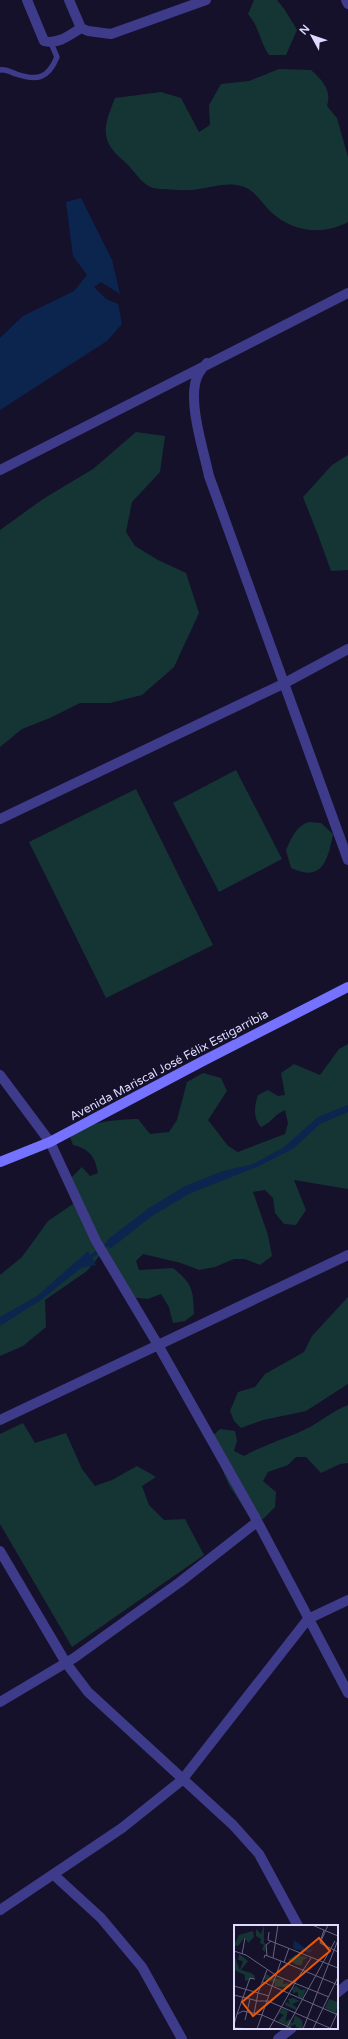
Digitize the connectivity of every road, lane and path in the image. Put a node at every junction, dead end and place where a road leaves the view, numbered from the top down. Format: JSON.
{"nodes":[{"id":1,"x":27,"y":0,"type":"edge"},
{"id":2,"x":68,"y":0,"type":"edge"},
{"id":3,"x":206,"y":0,"type":"edge"},
{"id":4,"x":346,"y":0,"type":"edge"},
{"id":5,"x":348,"y":4,"type":"edge"},
{"id":6,"x":81,"y":28,"type":"junction"},
{"id":7,"x":51,"y":43,"type":"junction"},
{"id":8,"x":0,"y":70,"type":"edge"},
{"id":9,"x":348,"y":293,"type":"edge"},
{"id":10,"x":207,"y":363,"type":"junction"},
{"id":11,"x":0,"y":470,"type":"edge"},
{"id":12,"x":348,"y":649,"type":"edge"},
{"id":13,"x":283,"y":684,"type":"junction"},
{"id":14,"x":0,"y":819,"type":"edge"},
{"id":15,"x":348,"y":860,"type":"edge"},
{"id":16,"x":348,"y":987,"type":"edge"},
{"id":17,"x":0,"y":1075,"type":"edge"},
{"id":18,"x":50,"y":1142,"type":"junction"},
{"id":19,"x":0,"y":1162,"type":"edge"},
{"id":20,"x":348,"y":1255,"type":"edge"},
{"id":21,"x":158,"y":1345,"type":"junction"},
{"id":22,"x":0,"y":1420,"type":"edge"},
{"id":23,"x":257,"y":1522,"type":"junction"},
{"id":24,"x":0,"y":1551,"type":"edge"},
{"id":25,"x":348,"y":1600,"type":"edge"},
{"id":26,"x":308,"y":1619,"type":"junction"},
{"id":27,"x":66,"y":1663,"type":"junction"},
{"id":28,"x":348,"y":1693,"type":"edge"},
{"id":29,"x":0,"y":1702,"type":"edge"},
{"id":30,"x":182,"y":1780,"type":"junction"},
{"id":31,"x":54,"y":1875,"type":"junction"},
{"id":32,"x":0,"y":1910,"type":"edge"},
{"id":33,"x":297,"y":1925,"type":"edge"},
{"id":34,"x":348,"y":1984,"type":"edge"},
{"id":35,"x":338,"y":1992,"type":"edge"},
{"id":36,"x":291,"y":2029,"type":"edge"},
{"id":37,"x":182,"y":2039,"type":"edge"},
{"id":38,"x":278,"y":2039,"type":"edge"}],
"edges":[{"from":1,"to":7,"type":"street"},
{"from":2,"to":6,"type":"street"},
{"from":3,"to":6,"type":"street"},
{"from":4,"to":5,"type":"street"},
{"from":6,"to":7,"type":"street"},
{"from":7,"to":8,"type":"lane"},
{"from":9,"to":10,"type":"street"},
{"from":10,"to":11,"type":"street"},
{"from":10,"to":13,"type":"street"},
{"from":12,"to":13,"type":"street"},
{"from":13,"to":14,"type":"street"},
{"from":13,"to":15,"type":"street"},
{"from":16,"to":18,"type":"main road","name":"Avenida Mariscal José Félix Estigarribia"},
{"from":17,"to":18,"type":"street"},
{"from":18,"to":19,"type":"main road","name":"Avenida Mariscal José Félix Estigarribia"},
{"from":18,"to":21,"type":"street"},
{"from":20,"to":21,"type":"street"},
{"from":21,"to":22,"type":"street"},
{"from":21,"to":23,"type":"street"},
{"from":23,"to":26,"type":"street"},
{"from":23,"to":27,"type":"street"},
{"from":24,"to":27,"type":"street"},
{"from":25,"to":26,"type":"street"},
{"from":26,"to":28,"type":"street"},
{"from":26,"to":30,"type":"street"},
{"from":27,"to":29,"type":"street"},
{"from":27,"to":30,"type":"street"},
{"from":30,"to":31,"type":"street"},
{"from":30,"to":33,"type":"street"},
{"from":31,"to":32,"type":"street"},
{"from":31,"to":37,"type":"street"},
{"from":34,"to":35,"type":"street"},
{"from":36,"to":38,"type":"street"}]}
